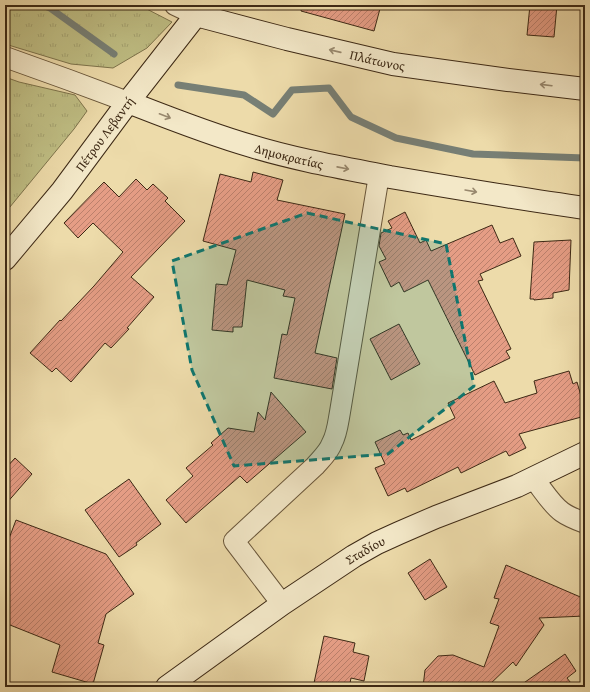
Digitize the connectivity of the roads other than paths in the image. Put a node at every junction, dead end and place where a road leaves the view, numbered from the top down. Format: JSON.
{"nodes":[{"id":1,"x":175,"y":5,"type":"edge"},
{"id":2,"x":198,"y":10,"type":"edge"},
{"id":3,"x":5,"y":57,"type":"edge"},
{"id":4,"x":585,"y":89,"type":"edge"},
{"id":5,"x":128,"y":102,"type":"junction"},
{"id":6,"x":379,"y":175,"type":"junction"},
{"id":7,"x":585,"y":208,"type":"edge"},
{"id":8,"x":5,"y":260,"type":"edge"},
{"id":9,"x":585,"y":454,"type":"edge"},
{"id":10,"x":534,"y":479,"type":"junction"},
{"id":11,"x":585,"y":523,"type":"edge"},
{"id":12,"x":282,"y":604,"type":"junction"},
{"id":13,"x":167,"y":687,"type":"edge"}],
"edges":[{"from":1,"to":2,"type":"street","name":"Πλάτωνος"},
{"from":4,"to":2,"type":"street","name":"Πλάτωνος","one_way":true},
{"from":2,"to":5,"type":"street","name":"Πέτρου Λεβαντή"},
{"from":3,"to":5,"type":"street","name":"Δημοκρατίας"},
{"from":5,"to":6,"type":"street","name":"Δημοκρατίας","one_way":true},
{"from":5,"to":8,"type":"street","name":"Πέτρου Λεβαντή"},
{"from":6,"to":7,"type":"street","name":"Δημοκρατίας","one_way":true},
{"from":6,"to":12,"type":"street"},
{"from":9,"to":10,"type":"street","name":"Σταδίου"},
{"from":10,"to":11,"type":"street"},
{"from":10,"to":12,"type":"street","name":"Σταδίου"},
{"from":12,"to":13,"type":"street","name":"Σταδίου"}]}
